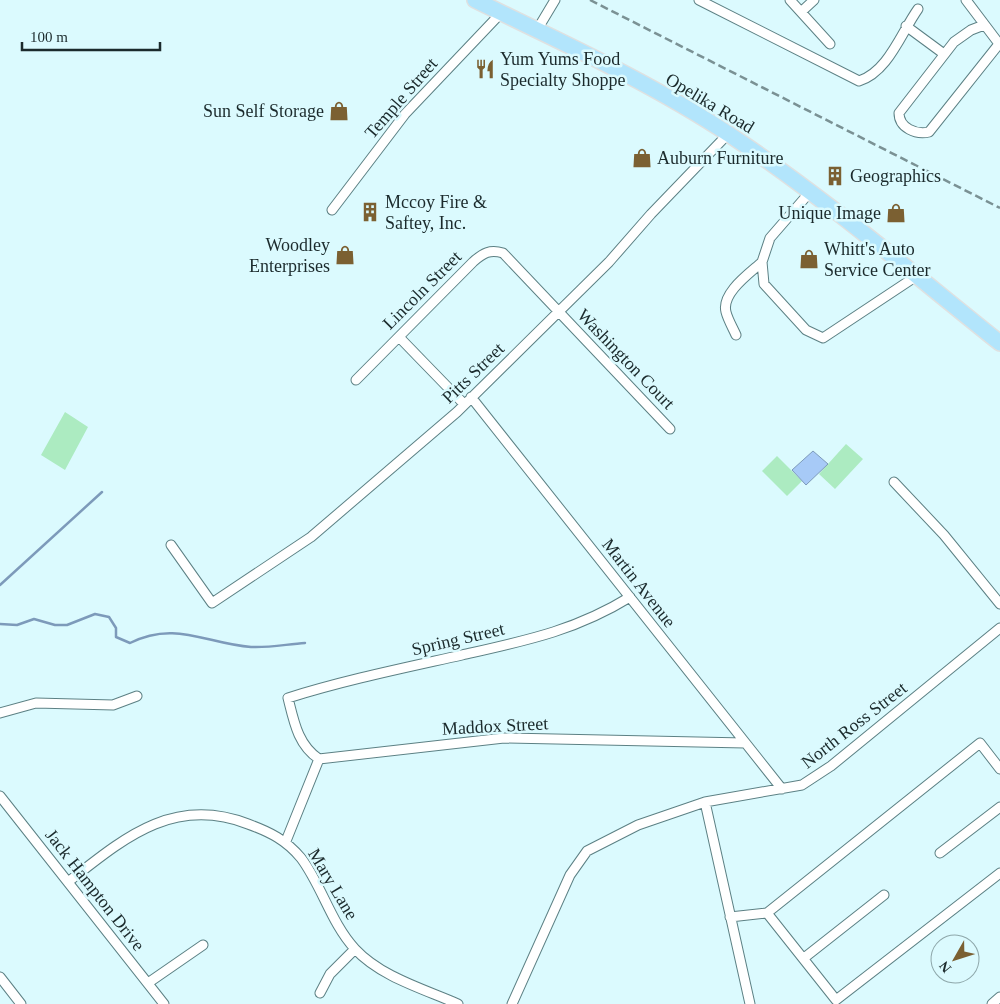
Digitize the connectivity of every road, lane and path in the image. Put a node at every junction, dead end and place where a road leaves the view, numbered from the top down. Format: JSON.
{"nodes":[{"id":1,"x":475,"y":0,"type":"edge"},
{"id":2,"x":555,"y":0,"type":"edge"},
{"id":3,"x":700,"y":0,"type":"edge"},
{"id":4,"x":790,"y":0,"type":"edge"},
{"id":5,"x":814,"y":0,"type":"edge"},
{"id":6,"x":966,"y":0,"type":"edge"},
{"id":7,"x":918,"y":9,"type":"dead end"},
{"id":8,"x":801,"y":12,"type":"junction"},
{"id":9,"x":501,"y":13,"type":"junction"},
{"id":10,"x":984,"y":25,"type":"junction"},
{"id":11,"x":906,"y":26,"type":"junction"},
{"id":12,"x":537,"y":30,"type":"junction"},
{"id":13,"x":830,"y":44,"type":"dead end"},
{"id":14,"x":1000,"y":44,"type":"edge"},
{"id":15,"x":944,"y":54,"type":"junction"},
{"id":16,"x":728,"y":134,"type":"junction"},
{"id":17,"x":810,"y":192,"type":"junction"},
{"id":18,"x":332,"y":210,"type":"dead end"},
{"id":19,"x":762,"y":262,"type":"junction"},
{"id":20,"x":918,"y":275,"type":"junction"},
{"id":21,"x":558,"y":312,"type":"junction"},
{"id":22,"x":736,"y":334,"type":"dead end"},
{"id":23,"x":399,"y":337,"type":"junction"},
{"id":24,"x":1000,"y":343,"type":"edge"},
{"id":25,"x":356,"y":380,"type":"dead end"},
{"id":26,"x":471,"y":397,"type":"junction"},
{"id":27,"x":464,"y":404,"type":"junction"},
{"id":28,"x":670,"y":429,"type":"dead end"},
{"id":29,"x":894,"y":482,"type":"dead end"},
{"id":30,"x":171,"y":545,"type":"dead end"},
{"id":31,"x":630,"y":597,"type":"junction"},
{"id":32,"x":1000,"y":604,"type":"edge"},
{"id":33,"x":1000,"y":628,"type":"edge"},
{"id":34,"x":137,"y":696,"type":"dead end"},
{"id":35,"x":0,"y":713,"type":"edge"},
{"id":36,"x":745,"y":743,"type":"junction"},
{"id":37,"x":319,"y":759,"type":"junction"},
{"id":38,"x":1000,"y":769,"type":"edge"},
{"id":39,"x":782,"y":790,"type":"junction"},
{"id":40,"x":0,"y":796,"type":"edge"},
{"id":41,"x":705,"y":802,"type":"junction"},
{"id":42,"x":1000,"y":807,"type":"edge"},
{"id":43,"x":286,"y":841,"type":"junction"},
{"id":44,"x":940,"y":854,"type":"dead end"},
{"id":45,"x":1000,"y":873,"type":"edge"},
{"id":46,"x":68,"y":882,"type":"junction"},
{"id":47,"x":884,"y":895,"type":"dead end"},
{"id":48,"x":767,"y":912,"type":"junction"},
{"id":49,"x":730,"y":917,"type":"junction"},
{"id":50,"x":203,"y":945,"type":"dead end"},
{"id":51,"x":356,"y":949,"type":"junction"},
{"id":52,"x":804,"y":958,"type":"junction"},
{"id":53,"x":0,"y":977,"type":"edge"},
{"id":54,"x":148,"y":983,"type":"junction"},
{"id":55,"x":320,"y":993,"type":"dead end"},
{"id":56,"x":1000,"y":997,"type":"edge"},
{"id":57,"x":21,"y":1004,"type":"edge"},
{"id":58,"x":164,"y":1004,"type":"edge"},
{"id":59,"x":458,"y":1004,"type":"edge"},
{"id":60,"x":512,"y":1004,"type":"edge"},
{"id":61,"x":750,"y":1004,"type":"edge"},
{"id":62,"x":992,"y":1004,"type":"edge"}],
"edges":[{"from":1,"to":9,"type":"main road","name":"Opelika Road"},
{"from":2,"to":12,"type":"street"},
{"from":3,"to":11,"type":"street"},
{"from":4,"to":8,"type":"street"},
{"from":5,"to":8,"type":"street"},
{"from":6,"to":10,"type":"street"},
{"from":7,"to":11,"type":"street"},
{"from":8,"to":13,"type":"street"},
{"from":9,"to":12,"type":"main road","name":"Opelika Road"},
{"from":9,"to":18,"type":"street","name":"Temple Street"},
{"from":10,"to":14,"type":"street"},
{"from":10,"to":15,"type":"street"},
{"from":11,"to":15,"type":"street"},
{"from":12,"to":16,"type":"main road","name":"Opelika Road"},
{"from":14,"to":15,"type":"street"},
{"from":16,"to":17,"type":"main road","name":"Opelika Road"},
{"from":16,"to":21,"type":"street","name":"Pitts Street"},
{"from":17,"to":19,"type":"street"},
{"from":17,"to":20,"type":"main road","name":"Opelika Road"},
{"from":19,"to":20,"type":"street"},
{"from":19,"to":22,"type":"street"},
{"from":20,"to":24,"type":"main road","name":"Opelika Road"},
{"from":21,"to":23,"type":"street","name":"Lincoln Street"},
{"from":21,"to":26,"type":"street","name":"Pitts Street"},
{"from":21,"to":28,"type":"street","name":"Washington Court"},
{"from":23,"to":25,"type":"street","name":"Lincoln Street"},
{"from":23,"to":27,"type":"street"},
{"from":26,"to":27,"type":"street","name":"Pitts Street"},
{"from":26,"to":31,"type":"street","name":"Martin Avenue"},
{"from":27,"to":30,"type":"street","name":"Pitts Street"},
{"from":29,"to":32,"type":"street"},
{"from":31,"to":36,"type":"street","name":"Martin Avenue"},
{"from":31,"to":37,"type":"street","name":"Spring Street"},
{"from":33,"to":39,"type":"street","name":"North Ross Street"},
{"from":34,"to":35,"type":"street"},
{"from":36,"to":37,"type":"street","name":"Maddox Street"},
{"from":36,"to":39,"type":"street","name":"Martin Avenue"},
{"from":37,"to":43,"type":"street"},
{"from":38,"to":48,"type":"street"},
{"from":39,"to":41,"type":"street","name":"North Ross Street"},
{"from":40,"to":46,"type":"street","name":"Jack Hampton Drive"},
{"from":41,"to":49,"type":"street"},
{"from":41,"to":60,"type":"street","name":"North Ross Street"},
{"from":42,"to":44,"type":"street"},
{"from":43,"to":46,"type":"street","name":"Mary Lane"},
{"from":43,"to":51,"type":"street","name":"Mary Lane"},
{"from":45,"to":52,"type":"street"},
{"from":46,"to":54,"type":"street","name":"Jack Hampton Drive"},
{"from":47,"to":52,"type":"street"},
{"from":48,"to":49,"type":"street"},
{"from":48,"to":52,"type":"street"},
{"from":49,"to":61,"type":"street"},
{"from":50,"to":54,"type":"street"},
{"from":51,"to":55,"type":"street"},
{"from":51,"to":59,"type":"street","name":"Mary Lane"},
{"from":53,"to":57,"type":"street"},
{"from":54,"to":58,"type":"street","name":"Jack Hampton Drive"},
{"from":56,"to":62,"type":"street"}]}
